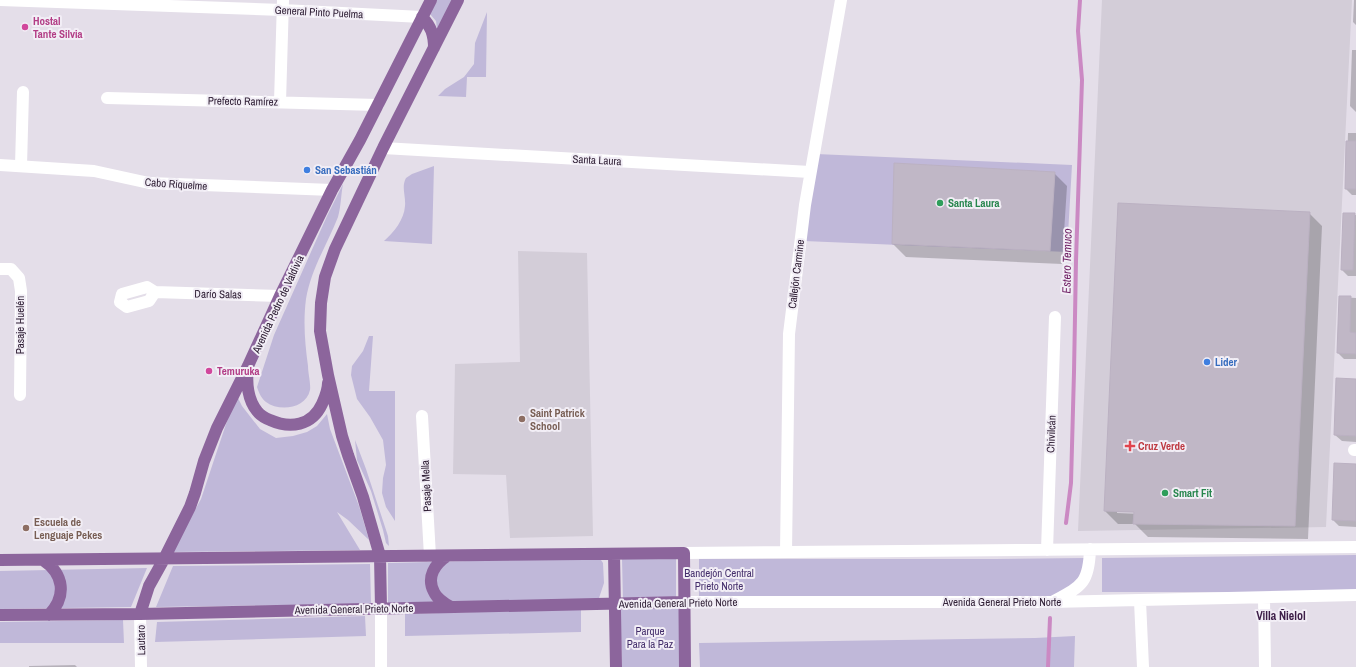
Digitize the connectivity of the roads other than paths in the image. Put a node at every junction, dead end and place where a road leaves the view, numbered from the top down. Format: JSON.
{"nodes":[{"id":1,"x":0,"y":0,"type":"edge"},
{"id":2,"x":431,"y":0,"type":"edge"},
{"id":3,"x":458,"y":0,"type":"edge"},
{"id":4,"x":841,"y":0,"type":"edge"},
{"id":5,"x":139,"y":3,"type":"edge"},
{"id":6,"x":283,"y":5,"type":"edge"},
{"id":7,"x":422,"y":17,"type":"junction"},
{"id":8,"x":434,"y":48,"type":"junction"},
{"id":9,"x":23,"y":92,"type":"dead end"},
{"id":10,"x":108,"y":98,"type":"dead end"},
{"id":11,"x":280,"y":102,"type":"junction"},
{"id":12,"x":378,"y":105,"type":"junction"},
{"id":13,"x":383,"y":148,"type":"junction"},
{"id":14,"x":0,"y":165,"type":"edge"},
{"id":15,"x":21,"y":166,"type":"junction"},
{"id":16,"x":810,"y":172,"type":"junction"},
{"id":17,"x":332,"y":190,"type":"junction"},
{"id":18,"x":0,"y":269,"type":"edge"},
{"id":19,"x":156,"y":292,"type":"dead end"},
{"id":20,"x":280,"y":296,"type":"junction"},
{"id":21,"x":1055,"y":317,"type":"dead end"},
{"id":22,"x":248,"y":366,"type":"junction"},
{"id":23,"x":328,"y":375,"type":"junction"},
{"id":24,"x":20,"y":395,"type":"dead end"},
{"id":25,"x":422,"y":416,"type":"dead end"},
{"id":26,"x":1356,"y":547,"type":"edge"},
{"id":27,"x":1090,"y":549,"type":"junction"},
{"id":28,"x":1048,"y":550,"type":"junction"},
{"id":29,"x":786,"y":552,"type":"junction"},
{"id":30,"x":684,"y":553,"type":"junction"},
{"id":31,"x":614,"y":554,"type":"junction"},
{"id":32,"x":380,"y":556,"type":"junction"},
{"id":33,"x":430,"y":556,"type":"junction"},
{"id":34,"x":447,"y":556,"type":"junction"},
{"id":35,"x":164,"y":559,"type":"junction"},
{"id":36,"x":0,"y":560,"type":"edge"},
{"id":37,"x":43,"y":560,"type":"junction"},
{"id":38,"x":1356,"y":595,"type":"edge"},
{"id":39,"x":1264,"y":598,"type":"junction"},
{"id":40,"x":1140,"y":601,"type":"junction"},
{"id":41,"x":684,"y":602,"type":"junction"},
{"id":42,"x":1051,"y":602,"type":"junction"},
{"id":43,"x":614,"y":604,"type":"junction"},
{"id":44,"x":450,"y":607,"type":"junction"},
{"id":45,"x":381,"y":608,"type":"junction"},
{"id":46,"x":49,"y":614,"type":"junction"},
{"id":47,"x":140,"y":614,"type":"junction"},
{"id":48,"x":0,"y":615,"type":"edge"},
{"id":49,"x":141,"y":667,"type":"edge"},
{"id":50,"x":381,"y":667,"type":"edge"},
{"id":51,"x":616,"y":667,"type":"edge"},
{"id":52,"x":685,"y":667,"type":"edge"},
{"id":53,"x":1143,"y":667,"type":"edge"},
{"id":54,"x":1265,"y":667,"type":"edge"}],
"edges":[{"from":1,"to":5,"type":"street","name":"General Pinto Puelma"},
{"from":2,"to":7,"type":"main road","name":"Avenida Pedro de Valdivia"},
{"from":3,"to":8,"type":"main road"},
{"from":4,"to":16,"type":"street","name":"Callejón Carmine"},
{"from":5,"to":6,"type":"street","name":"General Pinto Puelma"},
{"from":6,"to":7,"type":"street","name":"General Pinto Puelma"},
{"from":6,"to":11,"type":"street"},
{"from":7,"to":8,"type":"main road"},
{"from":7,"to":12,"type":"main road","name":"Avenida Pedro de Valdivia"},
{"from":8,"to":13,"type":"main road"},
{"from":9,"to":15,"type":"street"},
{"from":10,"to":11,"type":"street","name":"Prefecto Ramírez"},
{"from":11,"to":12,"type":"street","name":"Prefecto Ramírez"},
{"from":12,"to":17,"type":"main road","name":"Avenida Pedro de Valdivia"},
{"from":13,"to":16,"type":"street","name":"Santa Laura"},
{"from":13,"to":23,"type":"main road"},
{"from":14,"to":15,"type":"street","name":"Cabo Riquelme"},
{"from":15,"to":17,"type":"street","name":"Cabo Riquelme"},
{"from":16,"to":29,"type":"street","name":"Callejón Carmine"},
{"from":17,"to":20,"type":"main road","name":"Avenida Pedro de Valdivia"},
{"from":18,"to":24,"type":"street","name":"Pasaje Huelén"},
{"from":19,"to":20,"type":"street","name":"Darío Salas"},
{"from":20,"to":22,"type":"main road","name":"Avenida Pedro de Valdivia"},
{"from":21,"to":28,"type":"street","name":"Chivilcán"},
{"from":22,"to":23,"type":"main road"},
{"from":22,"to":35,"type":"main road","name":"Avenida Pedro de Valdivia"},
{"from":23,"to":32,"type":"main road"},
{"from":25,"to":33,"type":"street","name":"Pasaje Mella"},
{"from":26,"to":27,"type":"street"},
{"from":27,"to":28,"type":"street"},
{"from":27,"to":42,"type":"street"},
{"from":28,"to":29,"type":"street"},
{"from":29,"to":30,"type":"street"},
{"from":30,"to":31,"type":"main road"},
{"from":30,"to":41,"type":"main road"},
{"from":31,"to":34,"type":"main road"},
{"from":31,"to":43,"type":"main road"},
{"from":32,"to":33,"type":"main road"},
{"from":32,"to":35,"type":"main road"},
{"from":32,"to":45,"type":"main road"},
{"from":33,"to":34,"type":"main road"},
{"from":34,"to":44,"type":"main road"},
{"from":35,"to":37,"type":"main road"},
{"from":35,"to":47,"type":"main road","name":"Avenida Pedro de Valdivia"},
{"from":36,"to":37,"type":"main road"},
{"from":37,"to":46,"type":"main road"},
{"from":38,"to":39,"type":"street","name":"Avenida General Prieto Norte"},
{"from":39,"to":40,"type":"street","name":"Avenida General Prieto Norte"},
{"from":39,"to":54,"type":"street"},
{"from":40,"to":42,"type":"street","name":"Avenida General Prieto Norte"},
{"from":40,"to":53,"type":"street"},
{"from":41,"to":42,"type":"street","name":"Avenida General Prieto Norte"},
{"from":41,"to":43,"type":"main road","name":"Avenida General Prieto Norte"},
{"from":41,"to":52,"type":"main road"},
{"from":43,"to":44,"type":"main road","name":"Avenida General Prieto Norte"},
{"from":43,"to":51,"type":"main road"},
{"from":44,"to":45,"type":"main road","name":"Avenida General Prieto Norte"},
{"from":45,"to":47,"type":"main road","name":"Avenida General Prieto Norte"},
{"from":45,"to":50,"type":"street"},
{"from":46,"to":47,"type":"main road","name":"Avenida General Prieto Norte"},
{"from":46,"to":48,"type":"main road","name":"Avenida General Prieto Norte"},
{"from":47,"to":49,"type":"street","name":"Lautaro"}]}
